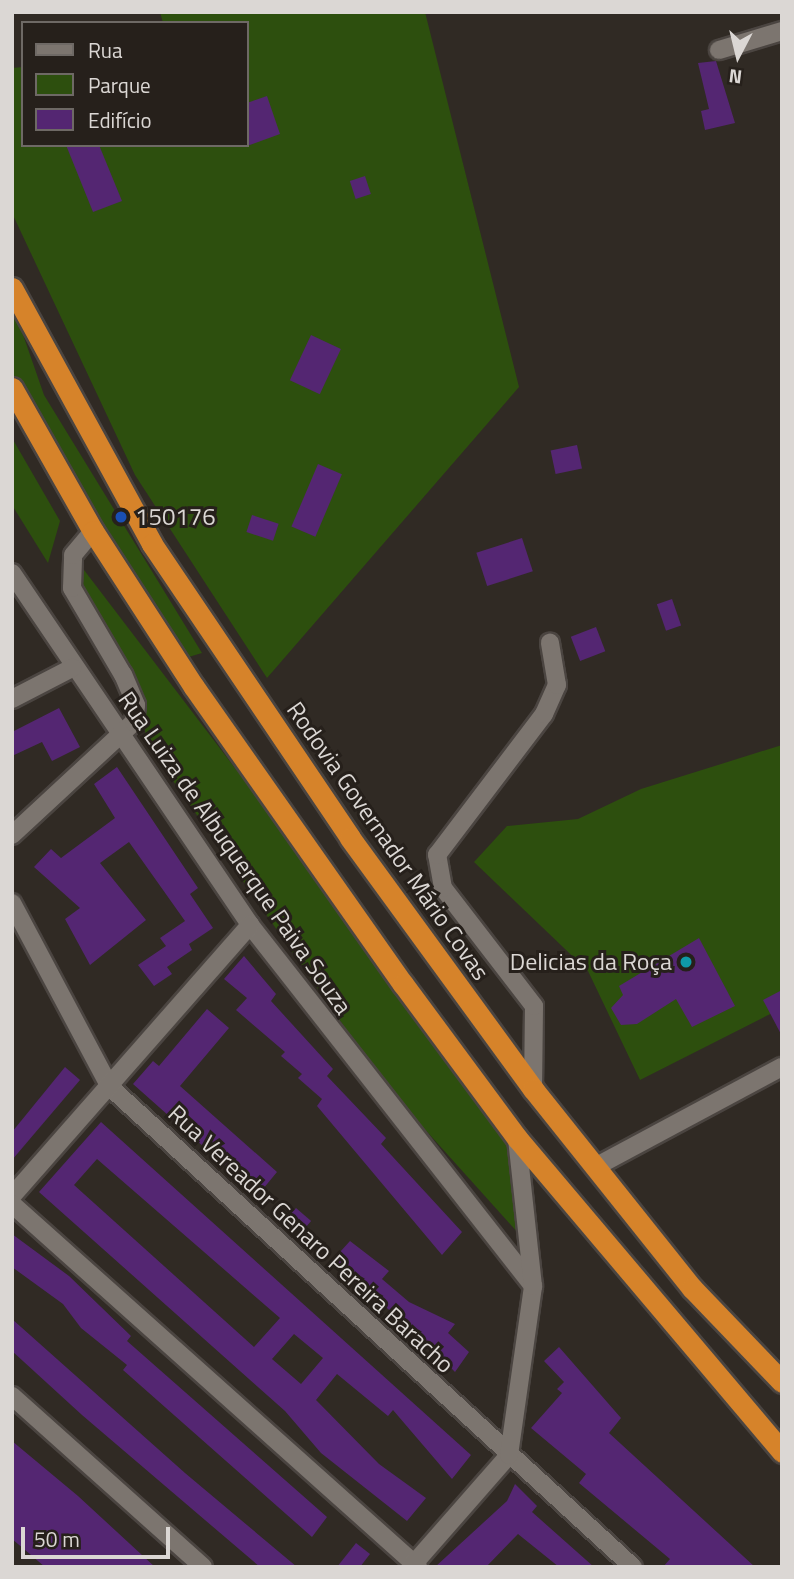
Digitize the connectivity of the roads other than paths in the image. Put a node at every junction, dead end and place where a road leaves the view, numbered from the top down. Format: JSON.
{"nodes":[{"id":1,"x":782,"y":31,"type":"edge"},
{"id":2,"x":719,"y":50,"type":"dead end"},
{"id":3,"x":12,"y":288,"type":"edge"},
{"id":4,"x":12,"y":388,"type":"edge"},
{"id":5,"x":93,"y":531,"type":"junction"},
{"id":6,"x":12,"y":573,"type":"edge"},
{"id":7,"x":550,"y":643,"type":"dead end"},
{"id":8,"x":72,"y":668,"type":"junction"},
{"id":9,"x":12,"y":699,"type":"edge"},
{"id":10,"x":125,"y":735,"type":"junction"},
{"id":11,"x":12,"y":835,"type":"edge"},
{"id":12,"x":12,"y":903,"type":"edge"},
{"id":13,"x":250,"y":925,"type":"junction"},
{"id":14,"x":782,"y":1067,"type":"edge"},
{"id":15,"x":110,"y":1087,"type":"junction"},
{"id":16,"x":533,"y":1089,"type":"junction"},
{"id":17,"x":517,"y":1138,"type":"junction"},
{"id":18,"x":597,"y":1166,"type":"junction"},
{"id":19,"x":12,"y":1196,"type":"edge"},
{"id":20,"x":12,"y":1203,"type":"edge"},
{"id":21,"x":533,"y":1286,"type":"junction"},
{"id":22,"x":782,"y":1382,"type":"edge"},
{"id":23,"x":12,"y":1396,"type":"edge"},
{"id":24,"x":782,"y":1452,"type":"edge"},
{"id":25,"x":509,"y":1455,"type":"junction"},
{"id":26,"x":415,"y":1566,"type":"edge"},
{"id":27,"x":203,"y":1567,"type":"edge"},
{"id":28,"x":633,"y":1567,"type":"edge"}],
"edges":[{"from":1,"to":2,"type":"street"},
{"from":3,"to":16,"type":"highway","name":"Rodovia Governador Mário Covas"},
{"from":4,"to":5,"type":"highway"},
{"from":5,"to":10,"type":"street"},
{"from":5,"to":17,"type":"highway"},
{"from":6,"to":8,"type":"street","name":"Rua Luiza de Albuquerque Paiva Souza"},
{"from":7,"to":16,"type":"street"},
{"from":8,"to":9,"type":"street"},
{"from":8,"to":10,"type":"street","name":"Rua Luiza de Albuquerque Paiva Souza"},
{"from":10,"to":11,"type":"street"},
{"from":10,"to":13,"type":"street","name":"Rua Luiza de Albuquerque Paiva Souza"},
{"from":12,"to":15,"type":"street","name":"Rua Vereador Genaro Pereira Baracho"},
{"from":13,"to":15,"type":"street"},
{"from":13,"to":21,"type":"street","name":"Rua Luiza de Albuquerque Paiva Souza"},
{"from":14,"to":18,"type":"street"},
{"from":15,"to":19,"type":"street"},
{"from":15,"to":25,"type":"street","name":"Rua Vereador Genaro Pereira Baracho"},
{"from":16,"to":18,"type":"highway","name":"Rodovia Governador Mário Covas"},
{"from":17,"to":21,"type":"street"},
{"from":17,"to":24,"type":"highway"},
{"from":18,"to":22,"type":"highway","name":"Rodovia Governador Mário Covas"},
{"from":20,"to":26,"type":"street"},
{"from":21,"to":25,"type":"street"},
{"from":23,"to":27,"type":"street"},
{"from":25,"to":26,"type":"street"},
{"from":25,"to":28,"type":"street","name":"Rua Vereador Genaro Pereira Baracho"}]}
